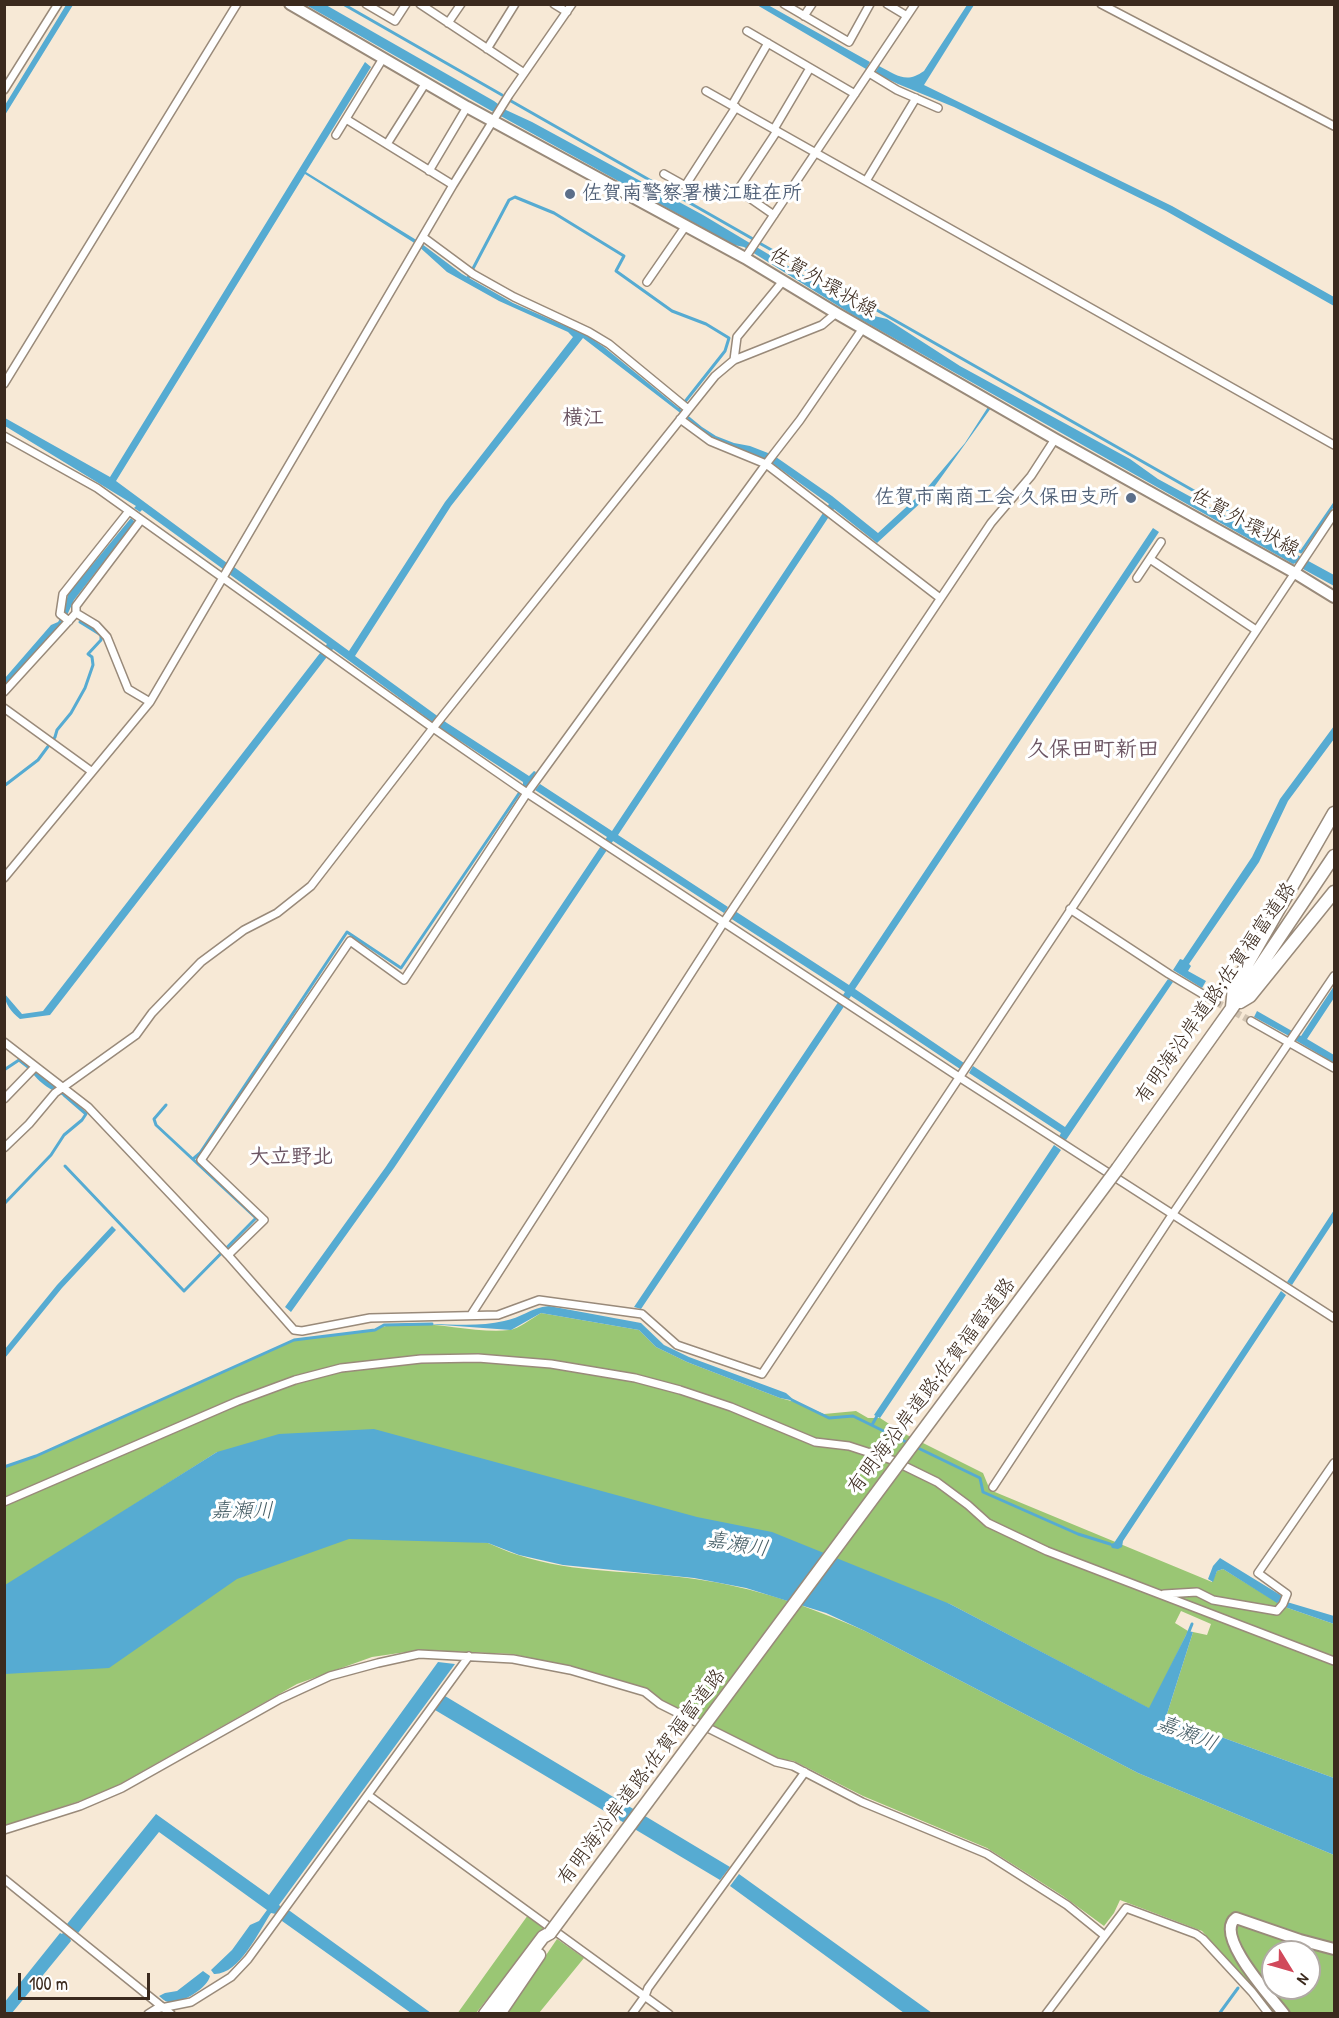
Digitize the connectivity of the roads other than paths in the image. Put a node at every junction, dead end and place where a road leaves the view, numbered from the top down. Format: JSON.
{"nodes":[{"id":1,"x":58,"y":4,"type":"edge"},
{"id":2,"x":237,"y":4,"type":"edge"},
{"id":3,"x":290,"y":4,"type":"edge"},
{"id":4,"x":366,"y":4,"type":"edge"},
{"id":5,"x":406,"y":4,"type":"edge"},
{"id":6,"x":420,"y":4,"type":"edge"},
{"id":7,"x":461,"y":4,"type":"edge"},
{"id":8,"x":515,"y":4,"type":"edge"},
{"id":9,"x":554,"y":4,"type":"edge"},
{"id":10,"x":572,"y":4,"type":"edge"},
{"id":11,"x":784,"y":4,"type":"edge"},
{"id":12,"x":812,"y":4,"type":"edge"},
{"id":13,"x":870,"y":4,"type":"edge"},
{"id":14,"x":887,"y":4,"type":"edge"},
{"id":15,"x":915,"y":4,"type":"edge"},
{"id":16,"x":1101,"y":4,"type":"edge"},
{"id":17,"x":1110,"y":7,"type":"edge"},
{"id":18,"x":567,"y":12,"type":"junction"},
{"id":19,"x":804,"y":16,"type":"junction"},
{"id":20,"x":907,"y":16,"type":"junction"},
{"id":21,"x":448,"y":23,"type":"junction"},
{"id":22,"x":747,"y":31,"type":"dead end"},
{"id":23,"x":768,"y":43,"type":"junction"},
{"id":24,"x":487,"y":49,"type":"junction"},
{"id":25,"x":382,"y":60,"type":"junction"},
{"id":26,"x":810,"y":68,"type":"junction"},
{"id":27,"x":524,"y":73,"type":"junction"},
{"id":28,"x":869,"y":73,"type":"junction"},
{"id":29,"x":425,"y":84,"type":"junction"},
{"id":30,"x":4,"y":90,"type":"edge"},
{"id":31,"x":706,"y":90,"type":"dead end"},
{"id":32,"x":855,"y":94,"type":"junction"},
{"id":33,"x":916,"y":98,"type":"junction"},
{"id":34,"x":734,"y":106,"type":"junction"},
{"id":35,"x":467,"y":107,"type":"junction"},
{"id":36,"x":938,"y":108,"type":"dead end"},
{"id":37,"x":346,"y":119,"type":"junction"},
{"id":38,"x":493,"y":120,"type":"junction"},
{"id":39,"x":1335,"y":126,"type":"edge"},
{"id":40,"x":776,"y":130,"type":"junction"},
{"id":41,"x":336,"y":135,"type":"dead end"},
{"id":42,"x":387,"y":144,"type":"junction"},
{"id":43,"x":815,"y":153,"type":"junction"},
{"id":44,"x":429,"y":171,"type":"junction"},
{"id":45,"x":664,"y":174,"type":"dead end"},
{"id":46,"x":866,"y":181,"type":"junction"},
{"id":47,"x":453,"y":185,"type":"junction"},
{"id":48,"x":685,"y":186,"type":"junction"},
{"id":49,"x":700,"y":194,"type":"dead end"},
{"id":50,"x":774,"y":215,"type":"junction"},
{"id":51,"x":685,"y":226,"type":"junction"},
{"id":52,"x":420,"y":242,"type":"junction"},
{"id":53,"x":747,"y":255,"type":"junction"},
{"id":54,"x":783,"y":281,"type":"junction"},
{"id":55,"x":647,"y":282,"type":"dead end"},
{"id":56,"x":837,"y":313,"type":"junction"},
{"id":57,"x":863,"y":328,"type":"junction"},
{"id":58,"x":734,"y":360,"type":"junction"},
{"id":59,"x":4,"y":384,"type":"edge"},
{"id":60,"x":684,"y":406,"type":"junction"},
{"id":61,"x":680,"y":419,"type":"junction"},
{"id":62,"x":4,"y":436,"type":"edge"},
{"id":63,"x":1055,"y":439,"type":"junction"},
{"id":64,"x":1335,"y":445,"type":"edge"},
{"id":65,"x":769,"y":460,"type":"junction"},
{"id":66,"x":129,"y":511,"type":"junction"},
{"id":67,"x":1335,"y":514,"type":"edge"},
{"id":68,"x":141,"y":520,"type":"junction"},
{"id":69,"x":1161,"y":542,"type":"dead end"},
{"id":70,"x":1150,"y":559,"type":"junction"},
{"id":71,"x":1297,"y":570,"type":"junction"},
{"id":72,"x":224,"y":576,"type":"junction"},
{"id":73,"x":1137,"y":579,"type":"dead end"},
{"id":74,"x":940,"y":597,"type":"junction"},
{"id":75,"x":1335,"y":597,"type":"edge"},
{"id":76,"x":76,"y":613,"type":"junction"},
{"id":77,"x":69,"y":621,"type":"junction"},
{"id":78,"x":1256,"y":630,"type":"junction"},
{"id":79,"x":4,"y":692,"type":"edge"},
{"id":80,"x":150,"y":702,"type":"junction"},
{"id":81,"x":4,"y":708,"type":"edge"},
{"id":82,"x":434,"y":729,"type":"junction"},
{"id":83,"x":91,"y":771,"type":"junction"},
{"id":84,"x":529,"y":790,"type":"junction"},
{"id":85,"x":1335,"y":813,"type":"edge"},
{"id":86,"x":1335,"y":856,"type":"edge"},
{"id":87,"x":4,"y":878,"type":"edge"},
{"id":88,"x":1335,"y":892,"type":"edge"},
{"id":89,"x":1070,"y":909,"type":"junction"},
{"id":90,"x":725,"y":921,"type":"junction"},
{"id":91,"x":1335,"y":976,"type":"edge"},
{"id":92,"x":1216,"y":1002,"type":"tunnel mouth"},
{"id":93,"x":1232,"y":1008,"type":"junction"},
{"id":94,"x":1251,"y":1021,"type":"tunnel mouth"},
{"id":95,"x":4,"y":1042,"type":"edge"},
{"id":96,"x":1290,"y":1042,"type":"junction"},
{"id":97,"x":1335,"y":1068,"type":"edge"},
{"id":98,"x":32,"y":1070,"type":"junction"},
{"id":99,"x":961,"y":1075,"type":"junction"},
{"id":100,"x":63,"y":1087,"type":"junction"},
{"id":101,"x":4,"y":1099,"type":"edge"},
{"id":102,"x":4,"y":1148,"type":"edge"},
{"id":103,"x":1172,"y":1215,"type":"junction"},
{"id":104,"x":225,"y":1253,"type":"junction"},
{"id":105,"x":471,"y":1315,"type":"junction"},
{"id":106,"x":1335,"y":1318,"type":"edge"},
{"id":107,"x":1335,"y":1462,"type":"edge"},
{"id":108,"x":993,"y":1487,"type":"dead end"},
{"id":109,"x":4,"y":1502,"type":"edge"},
{"id":110,"x":1159,"y":1594,"type":"junction"},
{"id":111,"x":469,"y":1656,"type":"junction"},
{"id":112,"x":1335,"y":1660,"type":"edge"},
{"id":113,"x":805,"y":1772,"type":"junction"},
{"id":114,"x":368,"y":1796,"type":"junction"},
{"id":115,"x":4,"y":1830,"type":"edge"},
{"id":116,"x":4,"y":1880,"type":"edge"},
{"id":117,"x":550,"y":1933,"type":"junction"},
{"id":118,"x":1104,"y":1935,"type":"junction"},
{"id":119,"x":1335,"y":1949,"type":"edge"},
{"id":120,"x":645,"y":1996,"type":"junction"},
{"id":121,"x":167,"y":2011,"type":"edge"},
{"id":122,"x":148,"y":2013,"type":"edge"},
{"id":123,"x":485,"y":2013,"type":"edge"},
{"id":124,"x":499,"y":2013,"type":"edge"},
{"id":125,"x":632,"y":2013,"type":"edge"},
{"id":126,"x":669,"y":2013,"type":"edge"},
{"id":127,"x":1046,"y":2013,"type":"edge"},
{"id":128,"x":1269,"y":2013,"type":"edge"},
{"id":129,"x":1284,"y":2013,"type":"edge"}],
"edges":[{"from":1,"to":30,"type":"street"},
{"from":2,"to":59,"type":"street"},
{"from":3,"to":25,"type":"main road","name":"佐賀外環状線"},
{"from":4,"to":5,"type":"street"},
{"from":6,"to":21,"type":"street"},
{"from":7,"to":21,"type":"street"},
{"from":8,"to":24,"type":"street"},
{"from":9,"to":18,"type":"street"},
{"from":10,"to":18,"type":"street"},
{"from":11,"to":19,"type":"street"},
{"from":12,"to":19,"type":"street"},
{"from":13,"to":19,"type":"street"},
{"from":14,"to":20,"type":"street"},
{"from":15,"to":20,"type":"street"},
{"from":16,"to":17,"type":"street"},
{"from":17,"to":39,"type":"street"},
{"from":18,"to":27,"type":"street"},
{"from":20,"to":28,"type":"street"},
{"from":21,"to":24,"type":"street"},
{"from":22,"to":23,"type":"street"},
{"from":23,"to":26,"type":"street"},
{"from":23,"to":34,"type":"street"},
{"from":24,"to":27,"type":"street"},
{"from":25,"to":29,"type":"main road","name":"佐賀外環状線"},
{"from":25,"to":37,"type":"street"},
{"from":26,"to":32,"type":"street"},
{"from":26,"to":40,"type":"street"},
{"from":27,"to":38,"type":"street"},
{"from":28,"to":32,"type":"street"},
{"from":28,"to":33,"type":"street"},
{"from":29,"to":35,"type":"main road","name":"佐賀外環状線"},
{"from":29,"to":42,"type":"street"},
{"from":31,"to":34,"type":"street"},
{"from":32,"to":43,"type":"street"},
{"from":33,"to":36,"type":"street"},
{"from":33,"to":46,"type":"street"},
{"from":34,"to":40,"type":"street"},
{"from":34,"to":48,"type":"street"},
{"from":35,"to":38,"type":"main road","name":"佐賀外環状線"},
{"from":35,"to":44,"type":"street"},
{"from":37,"to":41,"type":"street"},
{"from":37,"to":42,"type":"street"},
{"from":38,"to":47,"type":"street"},
{"from":38,"to":51,"type":"main road","name":"佐賀外環状線"},
{"from":40,"to":43,"type":"street"},
{"from":40,"to":50,"type":"street"},
{"from":42,"to":44,"type":"street"},
{"from":43,"to":46,"type":"street"},
{"from":43,"to":50,"type":"street"},
{"from":44,"to":47,"type":"street"},
{"from":45,"to":48,"type":"street"},
{"from":46,"to":64,"type":"street"},
{"from":47,"to":52,"type":"street"},
{"from":48,"to":49,"type":"street"},
{"from":50,"to":53,"type":"street"},
{"from":51,"to":53,"type":"main road","name":"佐賀外環状線"},
{"from":51,"to":55,"type":"street"},
{"from":52,"to":60,"type":"street"},
{"from":52,"to":72,"type":"street"},
{"from":53,"to":54,"type":"main road","name":"佐賀外環状線"},
{"from":54,"to":56,"type":"main road","name":"佐賀外環状線"},
{"from":54,"to":58,"type":"street"},
{"from":56,"to":57,"type":"main road","name":"佐賀外環状線"},
{"from":56,"to":58,"type":"street"},
{"from":57,"to":63,"type":"main road","name":"佐賀外環状線"},
{"from":57,"to":65,"type":"street"},
{"from":58,"to":60,"type":"street"},
{"from":60,"to":61,"type":"street"},
{"from":61,"to":65,"type":"street"},
{"from":61,"to":82,"type":"street"},
{"from":62,"to":66,"type":"street"},
{"from":63,"to":71,"type":"main road","name":"佐賀外環状線"},
{"from":63,"to":74,"type":"street"},
{"from":65,"to":74,"type":"street"},
{"from":65,"to":84,"type":"street"},
{"from":66,"to":68,"type":"street"},
{"from":66,"to":77,"type":"street"},
{"from":67,"to":71,"type":"street"},
{"from":68,"to":72,"type":"street"},
{"from":68,"to":76,"type":"street"},
{"from":69,"to":70,"type":"street"},
{"from":70,"to":73,"type":"street"},
{"from":70,"to":78,"type":"street"},
{"from":71,"to":75,"type":"main road","name":"佐賀外環状線"},
{"from":71,"to":78,"type":"street"},
{"from":72,"to":80,"type":"street"},
{"from":72,"to":82,"type":"street"},
{"from":74,"to":90,"type":"street"},
{"from":76,"to":77,"type":"street"},
{"from":76,"to":80,"type":"street"},
{"from":77,"to":79,"type":"street"},
{"from":78,"to":89,"type":"street"},
{"from":80,"to":83,"type":"street"},
{"from":81,"to":83,"type":"street"},
{"from":82,"to":84,"type":"street"},
{"from":82,"to":100,"type":"street"},
{"from":83,"to":87,"type":"street"},
{"from":84,"to":90,"type":"street"},
{"from":84,"to":104,"type":"street"},
{"from":85,"to":93,"type":"highway"},
{"from":86,"to":93,"type":"highway","name":"有明海沿岸道路;佐賀福富道路"},
{"from":88,"to":93,"type":"highway"},
{"from":89,"to":92,"type":"street"},
{"from":89,"to":99,"type":"street"},
{"from":90,"to":99,"type":"street"},
{"from":90,"to":105,"type":"street"},
{"from":91,"to":96,"type":"street"},
{"from":93,"to":117,"type":"highway","name":"有明海沿岸道路;佐賀福富道路","bridge":true},
{"from":94,"to":96,"type":"street"},
{"from":95,"to":98,"type":"street"},
{"from":96,"to":97,"type":"street"},
{"from":96,"to":103,"type":"street"},
{"from":98,"to":100,"type":"street"},
{"from":98,"to":101,"type":"street"},
{"from":99,"to":103,"type":"street"},
{"from":99,"to":105,"type":"street"},
{"from":100,"to":102,"type":"street"},
{"from":100,"to":104,"type":"street"},
{"from":103,"to":106,"type":"street"},
{"from":103,"to":108,"type":"street"},
{"from":104,"to":105,"type":"street"},
{"from":107,"to":110,"type":"street"},
{"from":109,"to":110,"type":"street"},
{"from":110,"to":112,"type":"street"},
{"from":111,"to":113,"type":"street"},
{"from":111,"to":114,"type":"street"},
{"from":111,"to":115,"type":"street"},
{"from":113,"to":118,"type":"street"},
{"from":113,"to":120,"type":"street"},
{"from":114,"to":120,"type":"street"},
{"from":114,"to":121,"type":"street"},
{"from":116,"to":121,"type":"street"},
{"from":117,"to":123,"type":"highway"},
{"from":117,"to":124,"type":"highway"},
{"from":118,"to":127,"type":"street"},
{"from":118,"to":128,"type":"street"},
{"from":119,"to":129,"type":"main road"},
{"from":120,"to":125,"type":"street"},
{"from":120,"to":126,"type":"street"},
{"from":121,"to":122,"type":"street"}]}
